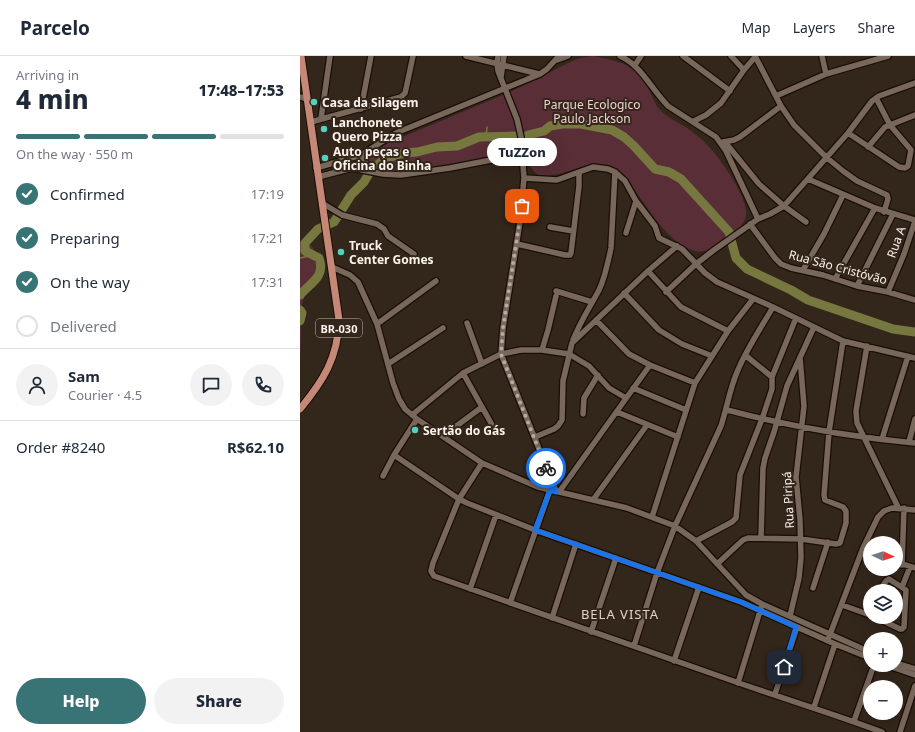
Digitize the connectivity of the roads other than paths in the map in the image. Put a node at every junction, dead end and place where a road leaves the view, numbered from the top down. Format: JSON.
{"nodes":[{"id":1,"x":301,"y":56,"type":"edge"},
{"id":2,"x":330,"y":56,"type":"edge"},
{"id":3,"x":371,"y":56,"type":"edge"},
{"id":4,"x":413,"y":56,"type":"edge"},
{"id":5,"x":466,"y":56,"type":"edge"},
{"id":6,"x":498,"y":56,"type":"edge"},
{"id":7,"x":504,"y":56,"type":"edge"},
{"id":8,"x":568,"y":56,"type":"edge"},
{"id":9,"x":620,"y":56,"type":"edge"},
{"id":10,"x":641,"y":56,"type":"edge"},
{"id":11,"x":683,"y":56,"type":"edge"},
{"id":12,"x":731,"y":56,"type":"edge"},
{"id":13,"x":755,"y":56,"type":"edge"},
{"id":14,"x":822,"y":56,"type":"edge"},
{"id":15,"x":888,"y":56,"type":"edge"},
{"id":16,"x":558,"y":58,"type":"edge"},
{"id":17,"x":500,"y":64,"type":"junction"},
{"id":18,"x":635,"y":65,"type":"junction"},
{"id":19,"x":744,"y":70,"type":"junction"},
{"id":20,"x":540,"y":74,"type":"junction"},
{"id":21,"x":826,"y":74,"type":"junction"},
{"id":22,"x":915,"y":83,"type":"edge"},
{"id":23,"x":506,"y":88,"type":"junction"},
{"id":24,"x":730,"y":91,"type":"junction"},
{"id":25,"x":776,"y":96,"type":"junction"},
{"id":26,"x":304,"y":98,"type":"edge"},
{"id":27,"x":876,"y":98,"type":"junction"},
{"id":28,"x":781,"y":106,"type":"junction"},
{"id":29,"x":361,"y":109,"type":"junction"},
{"id":30,"x":915,"y":115,"type":"edge"},
{"id":31,"x":321,"y":119,"type":"junction"},
{"id":32,"x":694,"y":121,"type":"junction"},
{"id":33,"x":311,"y":122,"type":"junction"},
{"id":34,"x":890,"y":125,"type":"junction"},
{"id":35,"x":848,"y":132,"type":"junction"},
{"id":36,"x":723,"y":142,"type":"junction"},
{"id":37,"x":868,"y":147,"type":"junction"},
{"id":38,"x":359,"y":156,"type":"junction"},
{"id":39,"x":826,"y":157,"type":"junction"},
{"id":40,"x":523,"y":163,"type":"junction"},
{"id":41,"x":316,"y":168,"type":"junction"},
{"id":42,"x":361,"y":170,"type":"junction"},
{"id":43,"x":579,"y":172,"type":"junction"},
{"id":44,"x":615,"y":172,"type":"junction"},
{"id":45,"x":318,"y":177,"type":"junction"},
{"id":46,"x":524,"y":178,"type":"junction"},
{"id":47,"x":808,"y":179,"type":"junction"},
{"id":48,"x":843,"y":195,"type":"junction"},
{"id":49,"x":636,"y":201,"type":"junction"},
{"id":50,"x":322,"y":204,"type":"junction"},
{"id":51,"x":784,"y":206,"type":"junction"},
{"id":52,"x":875,"y":208,"type":"junction"},
{"id":53,"x":884,"y":212,"type":"junction"},
{"id":54,"x":893,"y":214,"type":"junction"},
{"id":55,"x":758,"y":219,"type":"junction"},
{"id":56,"x":915,"y":221,"type":"edge"},
{"id":57,"x":806,"y":222,"type":"dead end"},
{"id":58,"x":750,"y":224,"type":"junction"},
{"id":59,"x":550,"y":227,"type":"dead end"},
{"id":60,"x":574,"y":231,"type":"junction"},
{"id":61,"x":626,"y":233,"type":"dead end"},
{"id":62,"x":517,"y":244,"type":"junction"},
{"id":63,"x":677,"y":246,"type":"junction"},
{"id":64,"x":414,"y":254,"type":"dead end"},
{"id":65,"x":696,"y":264,"type":"junction"},
{"id":66,"x":332,"y":267,"type":"junction"},
{"id":67,"x":648,"y":270,"type":"junction"},
{"id":68,"x":803,"y":270,"type":"junction"},
{"id":69,"x":835,"y":279,"type":"junction"},
{"id":70,"x":436,"y":281,"type":"dead end"},
{"id":71,"x":857,"y":286,"type":"junction"},
{"id":72,"x":666,"y":292,"type":"junction"},
{"id":73,"x":888,"y":292,"type":"junction"},
{"id":74,"x":624,"y":293,"type":"junction"},
{"id":75,"x":753,"y":299,"type":"junction"},
{"id":76,"x":915,"y":300,"type":"edge"},
{"id":77,"x":592,"y":302,"type":"junction"},
{"id":78,"x":773,"y":307,"type":"junction"},
{"id":79,"x":796,"y":318,"type":"junction"},
{"id":80,"x":596,"y":320,"type":"junction"},
{"id":81,"x":468,"y":323,"type":"dead end"},
{"id":82,"x":377,"y":324,"type":"junction"},
{"id":83,"x":814,"y":327,"type":"junction"},
{"id":84,"x":443,"y":328,"type":"dead end"},
{"id":85,"x":728,"y":331,"type":"junction"},
{"id":86,"x":843,"y":341,"type":"junction"},
{"id":87,"x":572,"y":343,"type":"junction"},
{"id":88,"x":867,"y":346,"type":"junction"},
{"id":89,"x":542,"y":350,"type":"junction"},
{"id":90,"x":501,"y":354,"type":"junction"},
{"id":91,"x":570,"y":354,"type":"junction"},
{"id":92,"x":745,"y":355,"type":"junction"},
{"id":93,"x":712,"y":356,"type":"junction"},
{"id":94,"x":908,"y":356,"type":"junction"},
{"id":95,"x":800,"y":358,"type":"junction"},
{"id":96,"x":915,"y":358,"type":"edge"},
{"id":97,"x":388,"y":364,"type":"junction"},
{"id":98,"x":482,"y":364,"type":"junction"},
{"id":99,"x":650,"y":365,"type":"junction"},
{"id":100,"x":463,"y":372,"type":"junction"},
{"id":101,"x":598,"y":375,"type":"junction"},
{"id":102,"x":772,"y":377,"type":"junction"},
{"id":103,"x":695,"y":383,"type":"junction"},
{"id":104,"x":633,"y":388,"type":"junction"},
{"id":105,"x":626,"y":398,"type":"junction"},
{"id":106,"x":482,"y":407,"type":"junction"},
{"id":107,"x":300,"y":409,"type":"edge"},
{"id":108,"x":686,"y":410,"type":"junction"},
{"id":109,"x":726,"y":410,"type":"junction"},
{"id":110,"x":617,"y":412,"type":"junction"},
{"id":111,"x":583,"y":414,"type":"dead end"},
{"id":112,"x":415,"y":417,"type":"junction"},
{"id":113,"x":762,"y":420,"type":"junction"},
{"id":114,"x":915,"y":420,"type":"edge"},
{"id":115,"x":777,"y":422,"type":"junction"},
{"id":116,"x":647,"y":425,"type":"junction"},
{"id":117,"x":802,"y":426,"type":"junction"},
{"id":118,"x":496,"y":432,"type":"dead end"},
{"id":119,"x":829,"y":432,"type":"junction"},
{"id":120,"x":442,"y":436,"type":"junction"},
{"id":121,"x":535,"y":437,"type":"junction"},
{"id":122,"x":678,"y":437,"type":"junction"},
{"id":123,"x":864,"y":437,"type":"junction"},
{"id":124,"x":882,"y":439,"type":"junction"},
{"id":125,"x":912,"y":442,"type":"edge"},
{"id":126,"x":394,"y":455,"type":"junction"},
{"id":127,"x":482,"y":462,"type":"junction"},
{"id":128,"x":383,"y":476,"type":"dead end"},
{"id":129,"x":555,"y":491,"type":"junction"},
{"id":130,"x":459,"y":499,"type":"junction"},
{"id":131,"x":592,"y":500,"type":"junction"},
{"id":132,"x":901,"y":508,"type":"junction"},
{"id":133,"x":915,"y":510,"type":"edge"},
{"id":134,"x":496,"y":515,"type":"junction"},
{"id":135,"x":652,"y":517,"type":"junction"},
{"id":136,"x":675,"y":526,"type":"junction"},
{"id":137,"x":535,"y":530,"type":"junction"},
{"id":138,"x":869,"y":536,"type":"edge"},
{"id":139,"x":902,"y":536,"type":"edge"},
{"id":140,"x":761,"y":538,"type":"junction"},
{"id":141,"x":801,"y":539,"type":"junction"},
{"id":142,"x":696,"y":541,"type":"junction"},
{"id":143,"x":828,"y":542,"type":"junction"},
{"id":144,"x":576,"y":544,"type":"junction"},
{"id":145,"x":863,"y":548,"type":"edge"},
{"id":146,"x":616,"y":558,"type":"junction"},
{"id":147,"x":717,"y":564,"type":"junction"},
{"id":148,"x":903,"y":564,"type":"edge"},
{"id":149,"x":913,"y":567,"type":"edge"},
{"id":150,"x":657,"y":573,"type":"junction"},
{"id":151,"x":884,"y":584,"type":"edge"},
{"id":152,"x":897,"y":584,"type":"edge"},
{"id":153,"x":903,"y":585,"type":"edge"},
{"id":154,"x":699,"y":587,"type":"junction"},
{"id":155,"x":813,"y":588,"type":"dead end"},
{"id":156,"x":903,"y":588,"type":"edge"},
{"id":157,"x":470,"y":589,"type":"junction"},
{"id":158,"x":746,"y":595,"type":"junction"},
{"id":159,"x":510,"y":603,"type":"junction"},
{"id":160,"x":762,"y":604,"type":"junction"},
{"id":161,"x":842,"y":605,"type":"junction"},
{"id":162,"x":760,"y":610,"type":"junction"},
{"id":163,"x":863,"y":612,"type":"edge"},
{"id":164,"x":790,"y":616,"type":"junction"},
{"id":165,"x":552,"y":618,"type":"junction"},
{"id":166,"x":890,"y":624,"type":"edge"},
{"id":167,"x":796,"y":627,"type":"junction"},
{"id":168,"x":591,"y":632,"type":"junction"},
{"id":169,"x":830,"y":634,"type":"junction"},
{"id":170,"x":828,"y":641,"type":"junction"},
{"id":171,"x":835,"y":644,"type":"junction"},
{"id":172,"x":634,"y":646,"type":"junction"},
{"id":173,"x":863,"y":649,"type":"edge"},
{"id":174,"x":863,"y":655,"type":"edge"},
{"id":175,"x":674,"y":661,"type":"junction"},
{"id":176,"x":903,"y":665,"type":"edge"},
{"id":177,"x":915,"y":669,"type":"edge"},
{"id":178,"x":903,"y":671,"type":"edge"},
{"id":179,"x":872,"y":672,"type":"edge"},
{"id":180,"x":915,"y":675,"type":"edge"},
{"id":181,"x":738,"y":683,"type":"junction"},
{"id":182,"x":915,"y":686,"type":"edge"},
{"id":183,"x":775,"y":694,"type":"junction"},
{"id":184,"x":814,"y":707,"type":"junction"},
{"id":185,"x":854,"y":721,"type":"junction"},
{"id":186,"x":900,"y":731,"type":"edge"},
{"id":187,"x":882,"y":732,"type":"edge"}],
"edges":[{"from":1,"to":26,"type":"main road","number":"BR-030"},
{"from":2,"to":31,"type":"street"},
{"from":3,"to":29,"type":"street"},
{"from":4,"to":29,"type":"street"},
{"from":5,"to":17,"type":"street"},
{"from":6,"to":17,"type":"street"},
{"from":7,"to":17,"type":"street"},
{"from":8,"to":16,"type":"street"},
{"from":9,"to":18,"type":"street"},
{"from":10,"to":18,"type":"street"},
{"from":11,"to":24,"type":"street"},
{"from":12,"to":19,"type":"street"},
{"from":13,"to":19,"type":"street"},
{"from":13,"to":25,"type":"street"},
{"from":14,"to":21,"type":"street"},
{"from":15,"to":21,"type":"street"},
{"from":16,"to":20,"type":"street"},
{"from":17,"to":20,"type":"street"},
{"from":17,"to":23,"type":"street"},
{"from":18,"to":32,"type":"street"},
{"from":19,"to":24,"type":"street"},
{"from":20,"to":23,"type":"street"},
{"from":21,"to":25,"type":"street"},
{"from":22,"to":27,"type":"street"},
{"from":23,"to":38,"type":"street"},
{"from":23,"to":40,"type":"street"},
{"from":24,"to":32,"type":"street"},
{"from":25,"to":28,"type":"street"},
{"from":26,"to":33,"type":"main road","number":"BR-030"},
{"from":27,"to":34,"type":"street"},
{"from":27,"to":35,"type":"street"},
{"from":28,"to":36,"type":"street"},
{"from":28,"to":39,"type":"street"},
{"from":29,"to":31,"type":"street"},
{"from":30,"to":34,"type":"street"},
{"from":31,"to":33,"type":"street"},
{"from":32,"to":36,"type":"street"},
{"from":33,"to":41,"type":"main road","number":"BR-030"},
{"from":34,"to":37,"type":"street"},
{"from":34,"to":37,"type":"street"},
{"from":35,"to":37,"type":"street"},
{"from":35,"to":39,"type":"street"},
{"from":36,"to":51,"type":"street"},
{"from":36,"to":55,"type":"street"},
{"from":38,"to":41,"type":"street"},
{"from":38,"to":42,"type":"street"},
{"from":38,"to":42,"type":"street"},
{"from":39,"to":47,"type":"street"},
{"from":39,"to":53,"type":"street"},
{"from":40,"to":42,"type":"street"},
{"from":40,"to":46,"type":"street"},
{"from":41,"to":45,"type":"main road","number":"BR-030"},
{"from":42,"to":45,"type":"street"},
{"from":43,"to":44,"type":"street"},
{"from":43,"to":46,"type":"street"},
{"from":43,"to":60,"type":"street"},
{"from":44,"to":49,"type":"street"},
{"from":44,"to":77,"type":"street"},
{"from":45,"to":50,"type":"main road","number":"BR-030"},
{"from":46,"to":62,"type":"street"},
{"from":47,"to":48,"type":"street"},
{"from":47,"to":51,"type":"street"},
{"from":48,"to":52,"type":"street"},
{"from":48,"to":68,"type":"street"},
{"from":49,"to":61,"type":"street"},
{"from":49,"to":63,"type":"street"},
{"from":50,"to":64,"type":"street"},
{"from":50,"to":66,"type":"main road","number":"BR-030"},
{"from":51,"to":55,"type":"street"},
{"from":51,"to":57,"type":"street"},
{"from":52,"to":53,"type":"street"},
{"from":52,"to":69,"type":"street"},
{"from":53,"to":54,"type":"street"},
{"from":54,"to":56,"type":"street"},
{"from":54,"to":71,"type":"street"},
{"from":55,"to":58,"type":"street"},
{"from":56,"to":73,"type":"street","name":"Rua A"},
{"from":58,"to":65,"type":"street"},
{"from":58,"to":68,"type":"street","name":"Rua São Cristóvão"},
{"from":59,"to":60,"type":"street"},
{"from":60,"to":62,"type":"street"},
{"from":62,"to":90,"type":"street"},
{"from":63,"to":65,"type":"street"},
{"from":63,"to":67,"type":"street"},
{"from":65,"to":72,"type":"street"},
{"from":65,"to":75,"type":"street"},
{"from":66,"to":82,"type":"street"},
{"from":66,"to":107,"type":"main road","number":"BR-030"},
{"from":67,"to":72,"type":"street"},
{"from":67,"to":74,"type":"street"},
{"from":68,"to":69,"type":"street","name":"Rua São Cristóvão"},
{"from":69,"to":71,"type":"street","name":"Rua São Cristóvão"},
{"from":70,"to":82,"type":"street"},
{"from":71,"to":73,"type":"street","name":"Rua São Cristóvão"},
{"from":72,"to":85,"type":"street"},
{"from":73,"to":76,"type":"street","name":"Rua São Cristóvão"},
{"from":74,"to":80,"type":"street"},
{"from":74,"to":93,"type":"street"},
{"from":75,"to":78,"type":"street"},
{"from":75,"to":85,"type":"street"},
{"from":77,"to":87,"type":"street"},
{"from":77,"to":89,"type":"street"},
{"from":78,"to":79,"type":"street"},
{"from":78,"to":92,"type":"street"},
{"from":79,"to":83,"type":"street"},
{"from":79,"to":102,"type":"street"},
{"from":80,"to":87,"type":"street"},
{"from":80,"to":99,"type":"street"},
{"from":81,"to":98,"type":"street"},
{"from":82,"to":97,"type":"street"},
{"from":83,"to":86,"type":"street"},
{"from":83,"to":95,"type":"street"},
{"from":84,"to":97,"type":"street"},
{"from":85,"to":93,"type":"street"},
{"from":86,"to":88,"type":"street"},
{"from":86,"to":119,"type":"street"},
{"from":87,"to":91,"type":"street"},
{"from":88,"to":94,"type":"street"},
{"from":88,"to":123,"type":"street"},
{"from":89,"to":90,"type":"street"},
{"from":89,"to":91,"type":"street"},
{"from":90,"to":98,"type":"street"},
{"from":90,"to":121,"type":"street"},
{"from":91,"to":101,"type":"street"},
{"from":91,"to":121,"type":"street"},
{"from":92,"to":102,"type":"street"},
{"from":92,"to":109,"type":"street"},
{"from":93,"to":103,"type":"street"},
{"from":94,"to":96,"type":"street"},
{"from":94,"to":124,"type":"street"},
{"from":95,"to":115,"type":"street"},
{"from":95,"to":117,"type":"street","name":"Rua Piripá"},
{"from":97,"to":112,"type":"street"},
{"from":98,"to":100,"type":"street"},
{"from":99,"to":103,"type":"street"},
{"from":99,"to":104,"type":"street"},
{"from":100,"to":106,"type":"street"},
{"from":100,"to":112,"type":"street"},
{"from":101,"to":105,"type":"street"},
{"from":101,"to":111,"type":"street"},
{"from":102,"to":113,"type":"street"},
{"from":103,"to":108,"type":"street"},
{"from":104,"to":105,"type":"street"},
{"from":104,"to":108,"type":"street"},
{"from":105,"to":110,"type":"street"},
{"from":106,"to":118,"type":"street"},
{"from":106,"to":120,"type":"street"},
{"from":108,"to":122,"type":"street"},
{"from":109,"to":113,"type":"street"},
{"from":109,"to":136,"type":"street"},
{"from":110,"to":116,"type":"street"},
{"from":110,"to":129,"type":"street"},
{"from":112,"to":120,"type":"street"},
{"from":112,"to":126,"type":"street"},
{"from":113,"to":115,"type":"street"},
{"from":113,"to":142,"type":"street"},
{"from":114,"to":125,"type":"street"},
{"from":115,"to":117,"type":"street"},
{"from":115,"to":140,"type":"street"},
{"from":116,"to":122,"type":"street"},
{"from":116,"to":131,"type":"street"},
{"from":117,"to":119,"type":"street"},
{"from":117,"to":141,"type":"street","name":"Rua Piripá"},
{"from":119,"to":123,"type":"street"},
{"from":119,"to":143,"type":"street"},
{"from":120,"to":127,"type":"street"},
{"from":121,"to":129,"type":"street"},
{"from":122,"to":135,"type":"street"},
{"from":123,"to":124,"type":"street"},
{"from":123,"to":132,"type":"street"},
{"from":124,"to":125,"type":"street"},
{"from":126,"to":128,"type":"street"},
{"from":126,"to":130,"type":"street"},
{"from":127,"to":129,"type":"street"},
{"from":127,"to":130,"type":"street"},
{"from":129,"to":131,"type":"street"},
{"from":129,"to":137,"type":"street"},
{"from":130,"to":134,"type":"street"},
{"from":130,"to":157,"type":"street"},
{"from":131,"to":135,"type":"street"},
{"from":132,"to":133,"type":"street"},
{"from":132,"to":138,"type":"street"},
{"from":132,"to":139,"type":"street"},
{"from":134,"to":137,"type":"street"},
{"from":134,"to":157,"type":"street"},
{"from":135,"to":136,"type":"street"},
{"from":136,"to":142,"type":"street"},
{"from":136,"to":150,"type":"street"},
{"from":137,"to":144,"type":"street"},
{"from":137,"to":159,"type":"street"},
{"from":140,"to":141,"type":"street"},
{"from":140,"to":147,"type":"street"},
{"from":141,"to":143,"type":"street"},
{"from":141,"to":164,"type":"street","name":"Rua Piripá"},
{"from":142,"to":147,"type":"street"},
{"from":143,"to":155,"type":"street"},
{"from":144,"to":146,"type":"street"},
{"from":144,"to":165,"type":"street"},
{"from":145,"to":161,"type":"street"},
{"from":146,"to":150,"type":"street"},
{"from":146,"to":168,"type":"street"},
{"from":147,"to":158,"type":"street"},
{"from":148,"to":149,"type":"street"},
{"from":149,"to":153,"type":"street"},
{"from":150,"to":154,"type":"street"},
{"from":150,"to":172,"type":"street"},
{"from":151,"to":152,"type":"street"},
{"from":154,"to":162,"type":"street"},
{"from":154,"to":175,"type":"street"},
{"from":156,"to":166,"type":"street"},
{"from":157,"to":159,"type":"street"},
{"from":158,"to":160,"type":"street"},
{"from":158,"to":162,"type":"street"},
{"from":159,"to":165,"type":"street"},
{"from":160,"to":162,"type":"street"},
{"from":160,"to":164,"type":"street"},
{"from":161,"to":163,"type":"street"},
{"from":161,"to":169,"type":"street"},
{"from":162,"to":167,"type":"street"},
{"from":162,"to":181,"type":"street"},
{"from":164,"to":169,"type":"street"},
{"from":165,"to":168,"type":"street"},
{"from":167,"to":170,"type":"street"},
{"from":167,"to":183,"type":"street"},
{"from":168,"to":172,"type":"street"},
{"from":169,"to":170,"type":"street"},
{"from":169,"to":173,"type":"street"},
{"from":170,"to":171,"type":"street"},
{"from":171,"to":174,"type":"street"},
{"from":171,"to":184,"type":"street"},
{"from":172,"to":175,"type":"street"},
{"from":175,"to":181,"type":"street"},
{"from":176,"to":177,"type":"street"},
{"from":178,"to":180,"type":"street"},
{"from":179,"to":185,"type":"street"},
{"from":181,"to":183,"type":"street"},
{"from":182,"to":186,"type":"street"},
{"from":183,"to":184,"type":"street"},
{"from":184,"to":185,"type":"street"},
{"from":185,"to":187,"type":"street"}]}
